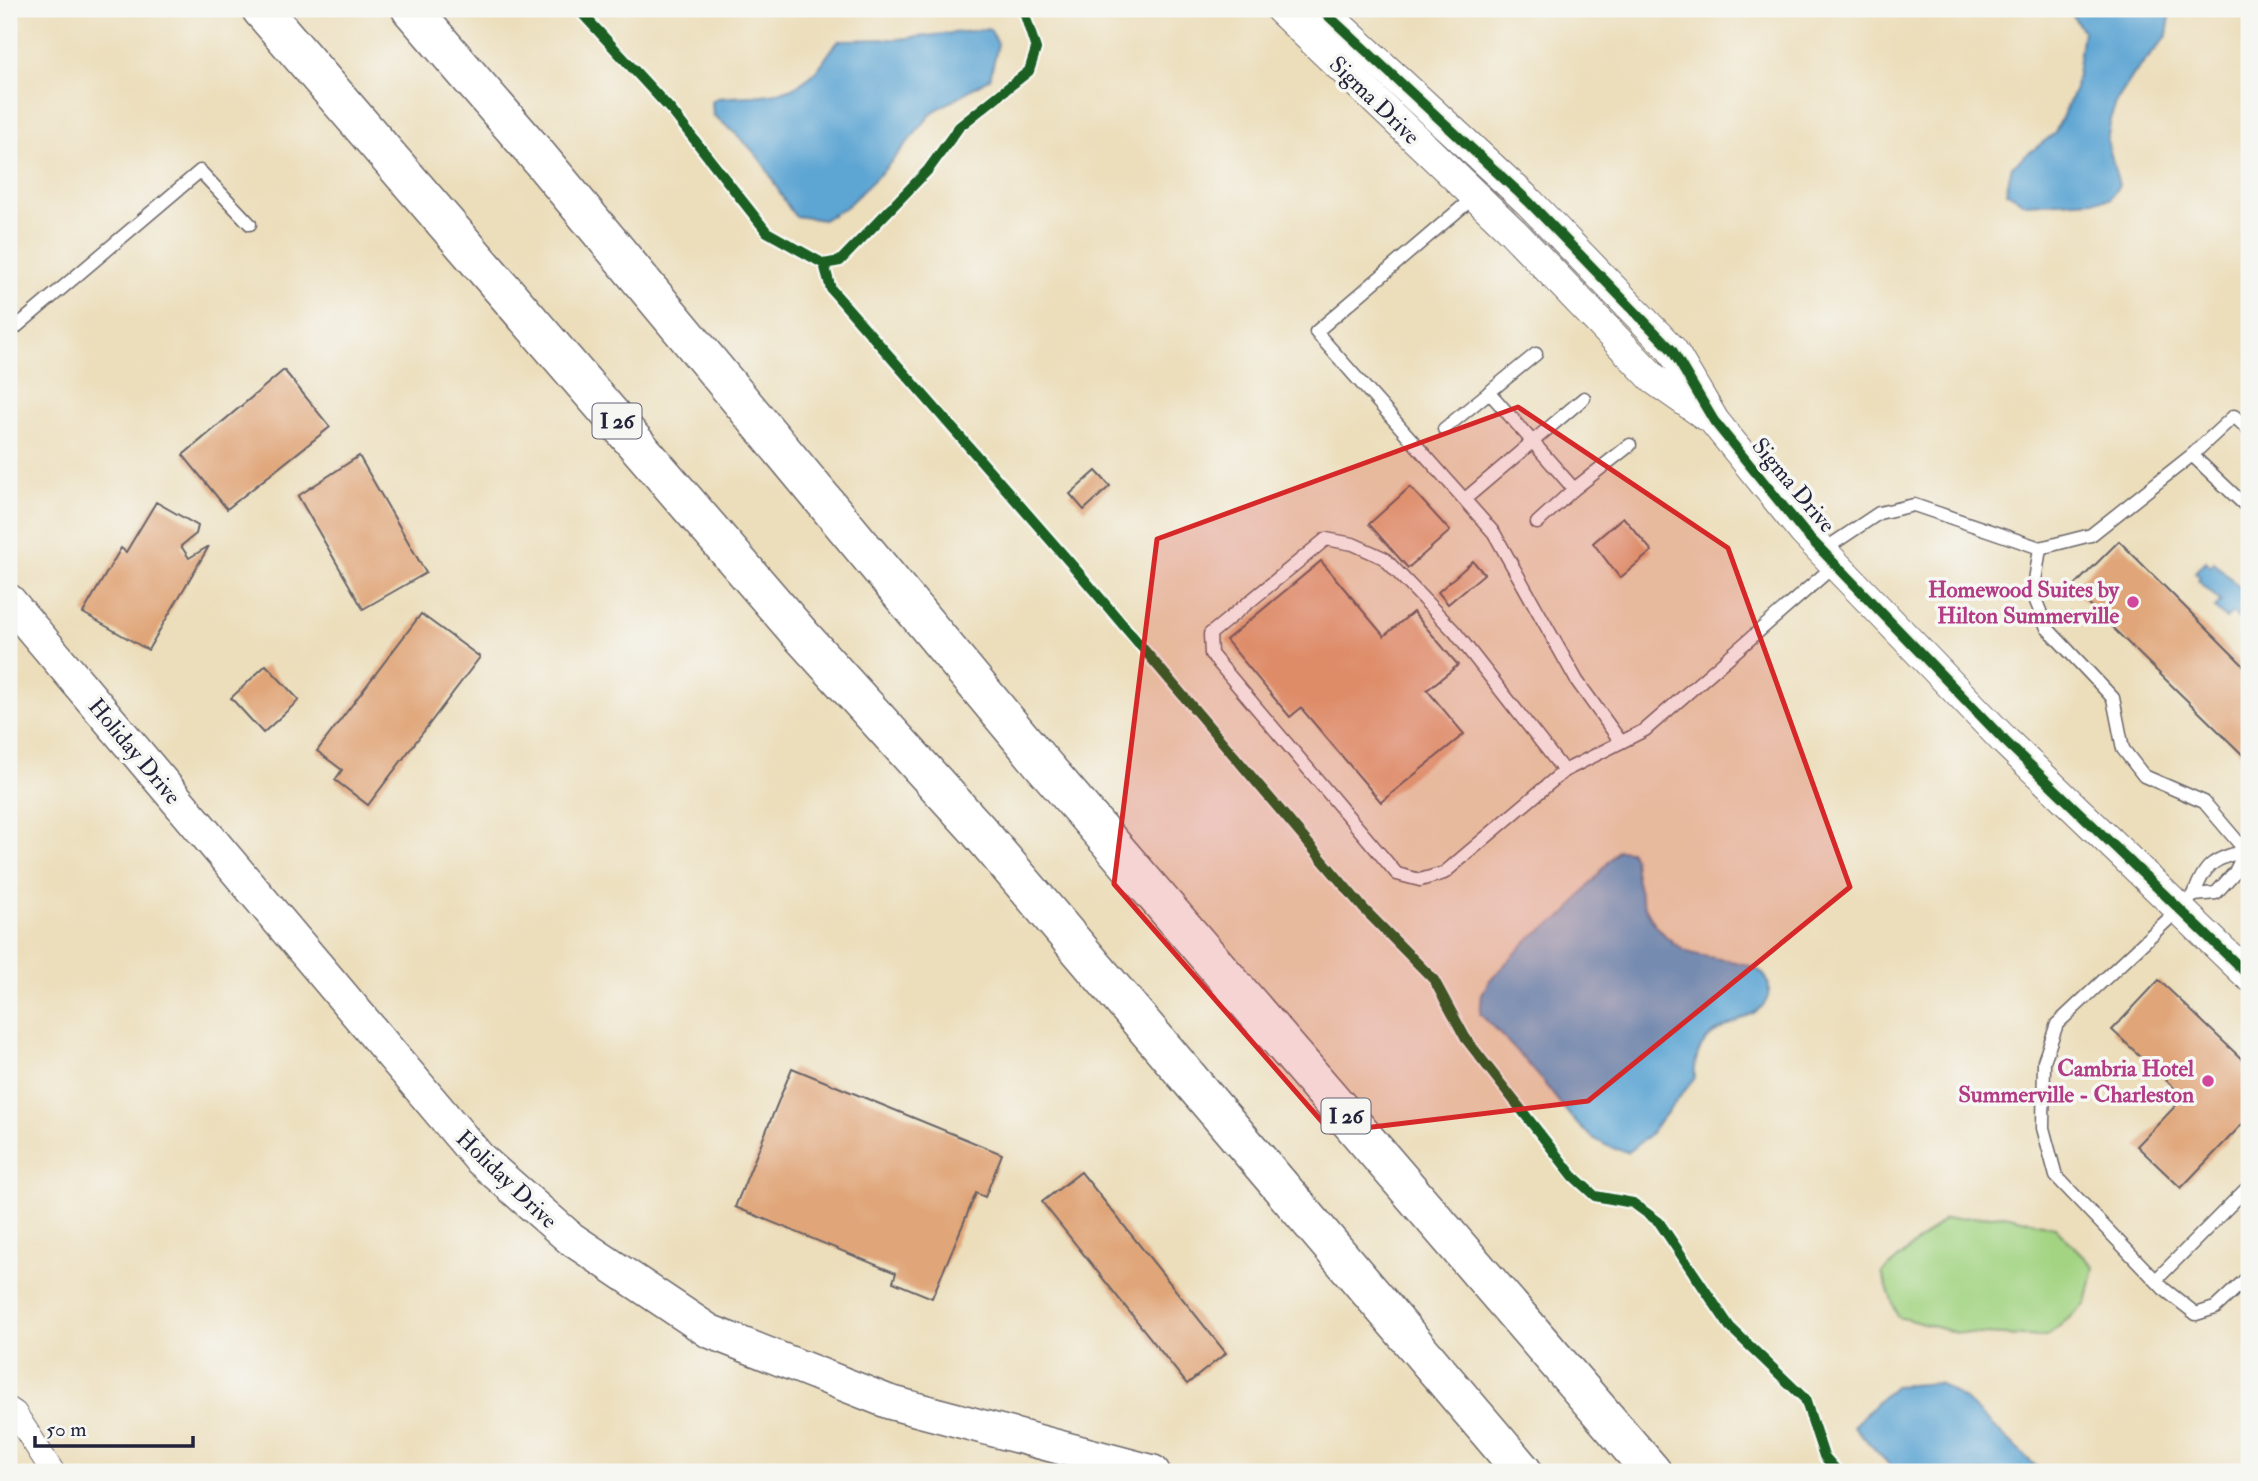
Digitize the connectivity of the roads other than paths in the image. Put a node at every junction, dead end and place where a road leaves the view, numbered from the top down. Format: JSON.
{"nodes":[{"id":1,"x":261,"y":9,"type":"edge"},
{"id":2,"x":411,"y":9,"type":"edge"},
{"id":3,"x":1280,"y":9,"type":"edge"},
{"id":4,"x":1321,"y":9,"type":"edge"},
{"id":5,"x":1475,"y":196,"type":"junction"},
{"id":6,"x":250,"y":224,"type":"dead end"},
{"id":7,"x":9,"y":333,"type":"edge"},
{"id":8,"x":1536,"y":354,"type":"dead end"},
{"id":9,"x":1489,"y":392,"type":"junction"},
{"id":10,"x":1584,"y":398,"type":"dead end"},
{"id":11,"x":1714,"y":422,"type":"junction"},
{"id":12,"x":1444,"y":429,"type":"dead end"},
{"id":13,"x":2249,"y":430,"type":"edge"},
{"id":14,"x":1534,"y":440,"type":"junction"},
{"id":15,"x":1630,"y":445,"type":"dead end"},
{"id":16,"x":2192,"y":455,"type":"junction"},
{"id":17,"x":1574,"y":489,"type":"junction"},
{"id":18,"x":1465,"y":499,"type":"junction"},
{"id":19,"x":2249,"y":509,"type":"edge"},
{"id":20,"x":1537,"y":523,"type":"dead end"},
{"id":21,"x":2040,"y":548,"type":"junction"},
{"id":22,"x":1828,"y":558,"type":"junction"},
{"id":23,"x":9,"y":601,"type":"edge"},
{"id":24,"x":1621,"y":742,"type":"junction"},
{"id":25,"x":1564,"y":771,"type":"junction"},
{"id":26,"x":2247,"y":853,"type":"edge"},
{"id":27,"x":2187,"y":901,"type":"junction"},
{"id":28,"x":2249,"y":976,"type":"edge"},
{"id":29,"x":2249,"y":1183,"type":"edge"},
{"id":30,"x":2249,"y":1276,"type":"edge"},
{"id":31,"x":2156,"y":1280,"type":"junction"},
{"id":32,"x":9,"y":1409,"type":"edge"},
{"id":33,"x":53,"y":1472,"type":"edge"},
{"id":34,"x":1153,"y":1472,"type":"edge"},
{"id":35,"x":1523,"y":1472,"type":"edge"},
{"id":36,"x":1652,"y":1472,"type":"edge"}],
"edges":[{"from":1,"to":35,"type":"highway","number":"I 26"},
{"from":2,"to":36,"type":"highway","number":"I 26"},
{"from":3,"to":5,"type":"street","name":"Sigma Drive"},
{"from":4,"to":11,"type":"street","name":"Sigma Drive"},
{"from":5,"to":11,"type":"street","name":"Sigma Drive"},
{"from":5,"to":18,"type":"lane"},
{"from":6,"to":7,"type":"lane"},
{"from":8,"to":9,"type":"lane"},
{"from":9,"to":12,"type":"lane"},
{"from":9,"to":14,"type":"lane"},
{"from":10,"to":14,"type":"lane"},
{"from":11,"to":22,"type":"street","name":"Sigma Drive"},
{"from":13,"to":16,"type":"lane"},
{"from":14,"to":17,"type":"lane"},
{"from":14,"to":18,"type":"lane"},
{"from":15,"to":17,"type":"lane"},
{"from":16,"to":19,"type":"lane"},
{"from":16,"to":21,"type":"lane"},
{"from":17,"to":20,"type":"lane"},
{"from":18,"to":24,"type":"lane"},
{"from":21,"to":22,"type":"lane"},
{"from":21,"to":26,"type":"lane"},
{"from":22,"to":24,"type":"lane"},
{"from":22,"to":27,"type":"street","name":"Sigma Drive"},
{"from":23,"to":34,"type":"main road","name":"Holiday Drive"},
{"from":24,"to":25,"type":"lane"},
{"from":25,"to":25,"type":"lane"},
{"from":26,"to":27,"type":"lane"},
{"from":26,"to":27,"type":"lane"},
{"from":27,"to":28,"type":"street","name":"Sigma Drive"},
{"from":27,"to":31,"type":"lane"},
{"from":29,"to":31,"type":"lane"},
{"from":30,"to":31,"type":"lane"},
{"from":32,"to":33,"type":"street"}]}
